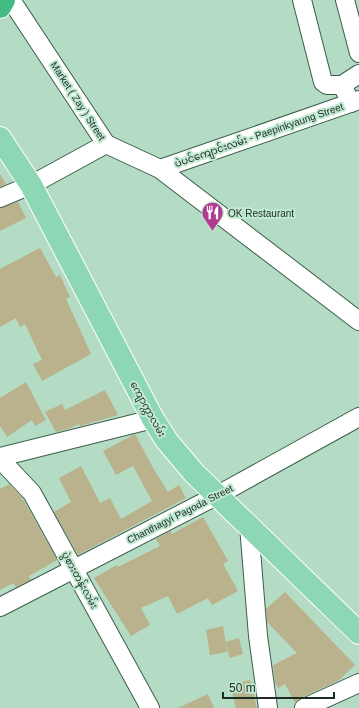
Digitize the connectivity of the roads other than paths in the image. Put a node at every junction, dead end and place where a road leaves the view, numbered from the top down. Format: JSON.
{"nodes":[{"id":1,"x":4,"y":0,"type":"edge"},
{"id":2,"x":12,"y":0,"type":"edge"},
{"id":3,"x":302,"y":0,"type":"edge"},
{"id":4,"x":345,"y":0,"type":"edge"},
{"id":5,"x":0,"y":7,"type":"edge"},
{"id":6,"x":359,"y":53,"type":"edge"},
{"id":7,"x":359,"y":74,"type":"edge"},
{"id":8,"x":342,"y":85,"type":"junction"},
{"id":9,"x":355,"y":102,"type":"edge"},
{"id":10,"x":0,"y":138,"type":"edge"},
{"id":11,"x":106,"y":144,"type":"junction"},
{"id":12,"x":160,"y":169,"type":"junction"},
{"id":13,"x":31,"y":185,"type":"junction"},
{"id":14,"x":0,"y":198,"type":"edge"},
{"id":15,"x":359,"y":321,"type":"edge"},
{"id":16,"x":359,"y":417,"type":"edge"},
{"id":17,"x":153,"y":419,"type":"junction"},
{"id":18,"x":0,"y":458,"type":"edge"},
{"id":19,"x":218,"y":495,"type":"junction"},
{"id":20,"x":250,"y":526,"type":"junction"},
{"id":21,"x":74,"y":569,"type":"junction"},
{"id":22,"x":0,"y":607,"type":"edge"},
{"id":23,"x":359,"y":633,"type":"edge"},
{"id":24,"x":359,"y":683,"type":"edge"},
{"id":25,"x":150,"y":708,"type":"edge"},
{"id":26,"x":268,"y":708,"type":"edge"},
{"id":27,"x":304,"y":708,"type":"edge"}],
"edges":[{"from":1,"to":5,"type":"highway"},
{"from":2,"to":11,"type":"street","name":"Market ( Zay ) Street"},
{"from":3,"to":8,"type":"street"},
{"from":4,"to":6,"type":"street"},
{"from":7,"to":8,"type":"street"},
{"from":8,"to":9,"type":"street"},
{"from":9,"to":12,"type":"street","name":"ပဲပင်ကျောင်းလမ်း - Paepinkyaung Street"},
{"from":10,"to":13,"type":"main road","name":"ကျောက္ကာလမ်း"},
{"from":11,"to":12,"type":"street","name":"Market ( Zay ) Street"},
{"from":11,"to":13,"type":"street"},
{"from":12,"to":15,"type":"street","name":"Market ( Zay ) Street"},
{"from":13,"to":14,"type":"street"},
{"from":13,"to":17,"type":"main road","name":"ကျောက္ကာလမ်း"},
{"from":16,"to":19,"type":"street","name":"Chanthagyi Pagoda Street"},
{"from":17,"to":18,"type":"street"},
{"from":17,"to":19,"type":"main road","name":"ကျောက္ကာလမ်း"},
{"from":18,"to":21,"type":"street","name":"ပွဲစားတန်းလမ်း"},
{"from":19,"to":20,"type":"main road","name":"ကျောက္ကာလမ်း"},
{"from":19,"to":21,"type":"street","name":"Chanthagyi Pagoda Street"},
{"from":20,"to":23,"type":"main road","name":"ကျောက္ကာလမ်း"},
{"from":20,"to":26,"type":"street"},
{"from":21,"to":22,"type":"street","name":"Chanthagyi Pagoda Street"},
{"from":21,"to":25,"type":"street","name":"ပွဲစားတန်းလမ်း"},
{"from":24,"to":27,"type":"street"}]}
